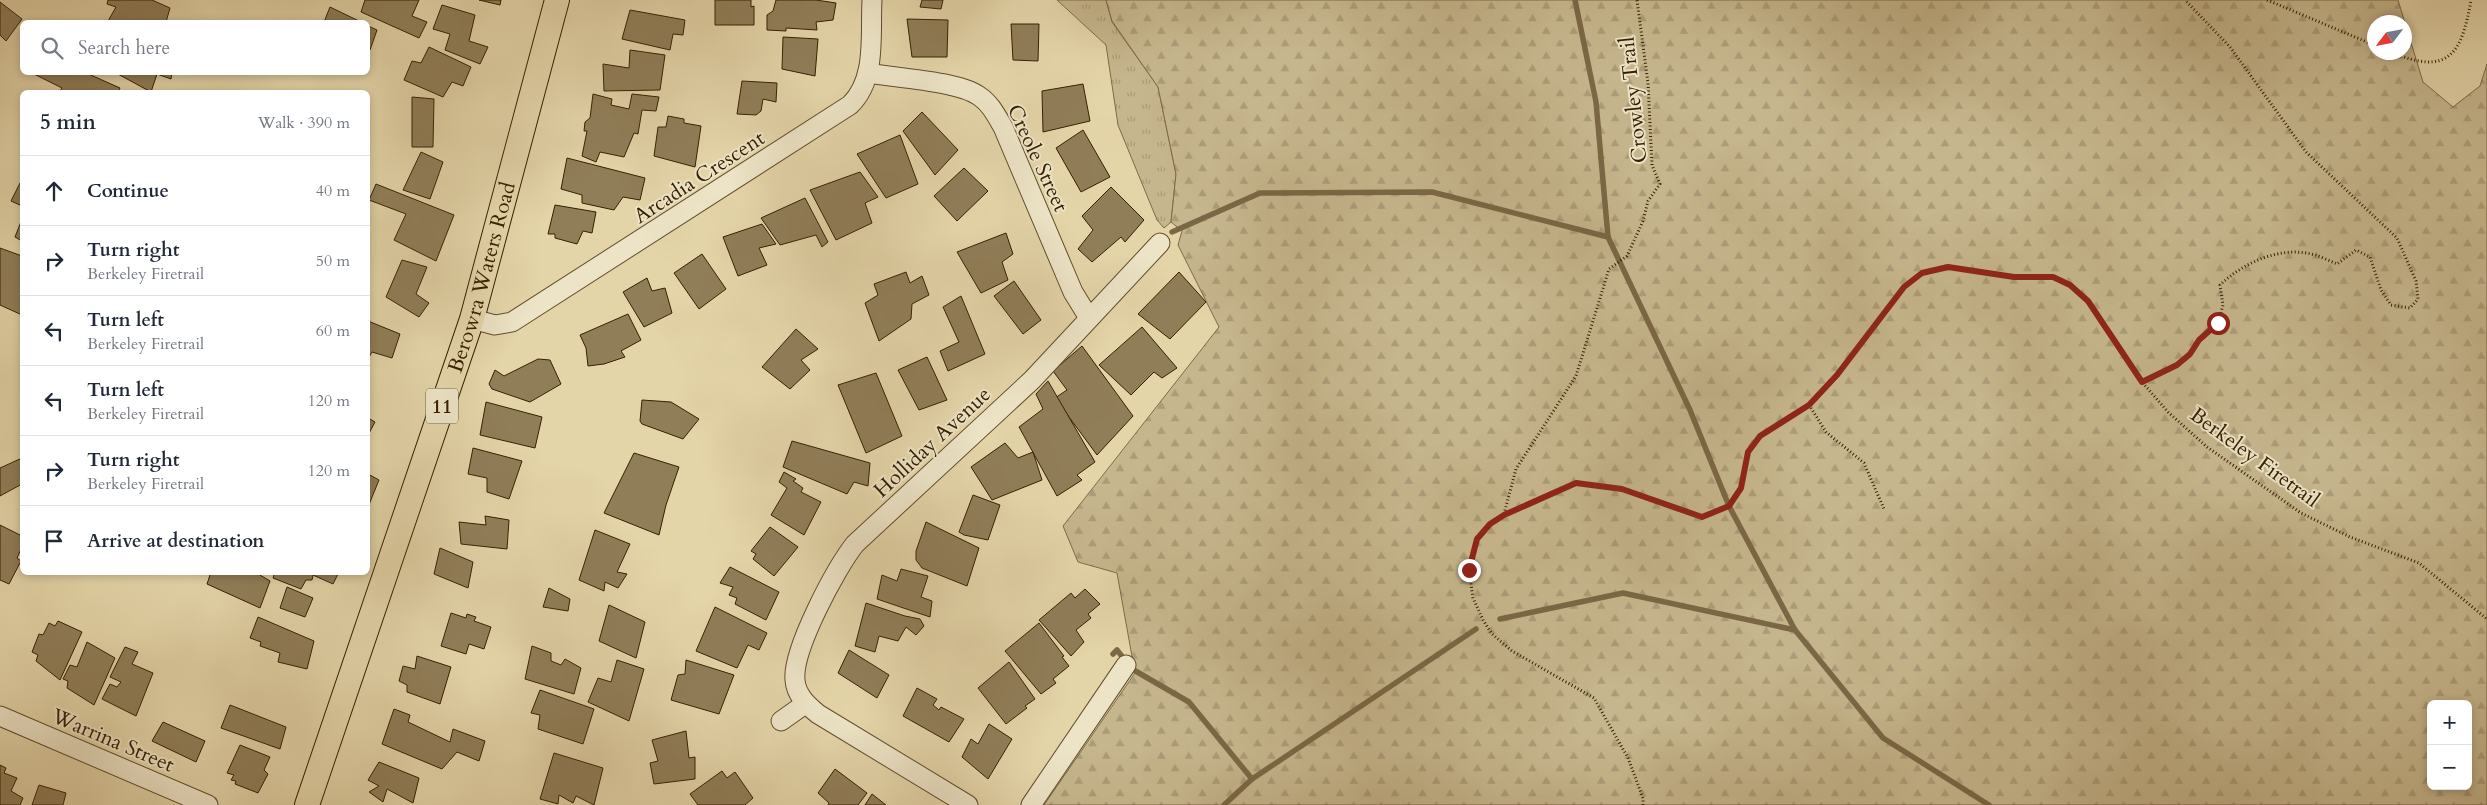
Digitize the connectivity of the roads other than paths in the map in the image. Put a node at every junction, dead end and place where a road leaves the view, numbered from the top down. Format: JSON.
{"nodes":[{"id":1,"x":557,"y":0,"type":"edge"},
{"id":2,"x":872,"y":0,"type":"edge"},
{"id":3,"x":868,"y":73,"type":"junction"},
{"id":4,"x":1160,"y":243,"type":"dead end"},
{"id":5,"x":1089,"y":318,"type":"junction"},
{"id":6,"x":472,"y":319,"type":"junction"},
{"id":7,"x":1126,"y":665,"type":"dead end"},
{"id":8,"x":805,"y":704,"type":"junction"},
{"id":9,"x":0,"y":716,"type":"edge"},
{"id":10,"x":781,"y":722,"type":"dead end"},
{"id":11,"x":208,"y":805,"type":"edge"},
{"id":12,"x":307,"y":805,"type":"edge"},
{"id":13,"x":968,"y":805,"type":"edge"},
{"id":14,"x":1030,"y":805,"type":"edge"}],
"edges":[{"from":1,"to":6,"type":"main road","name":"Berowra Waters Road","number":"11"},
{"from":2,"to":3,"type":"street","name":"Arcadia Crescent"},
{"from":3,"to":5,"type":"street","name":"Creole Street"},
{"from":3,"to":6,"type":"street","name":"Arcadia Crescent"},
{"from":4,"to":5,"type":"street","name":"Holliday Avenue"},
{"from":5,"to":8,"type":"street","name":"Holliday Avenue"},
{"from":6,"to":12,"type":"main road","name":"Berowra Waters Road","number":"11"},
{"from":7,"to":14,"type":"street"},
{"from":8,"to":10,"type":"street"},
{"from":8,"to":13,"type":"street"},
{"from":9,"to":11,"type":"street","name":"Warrina Street"}]}
